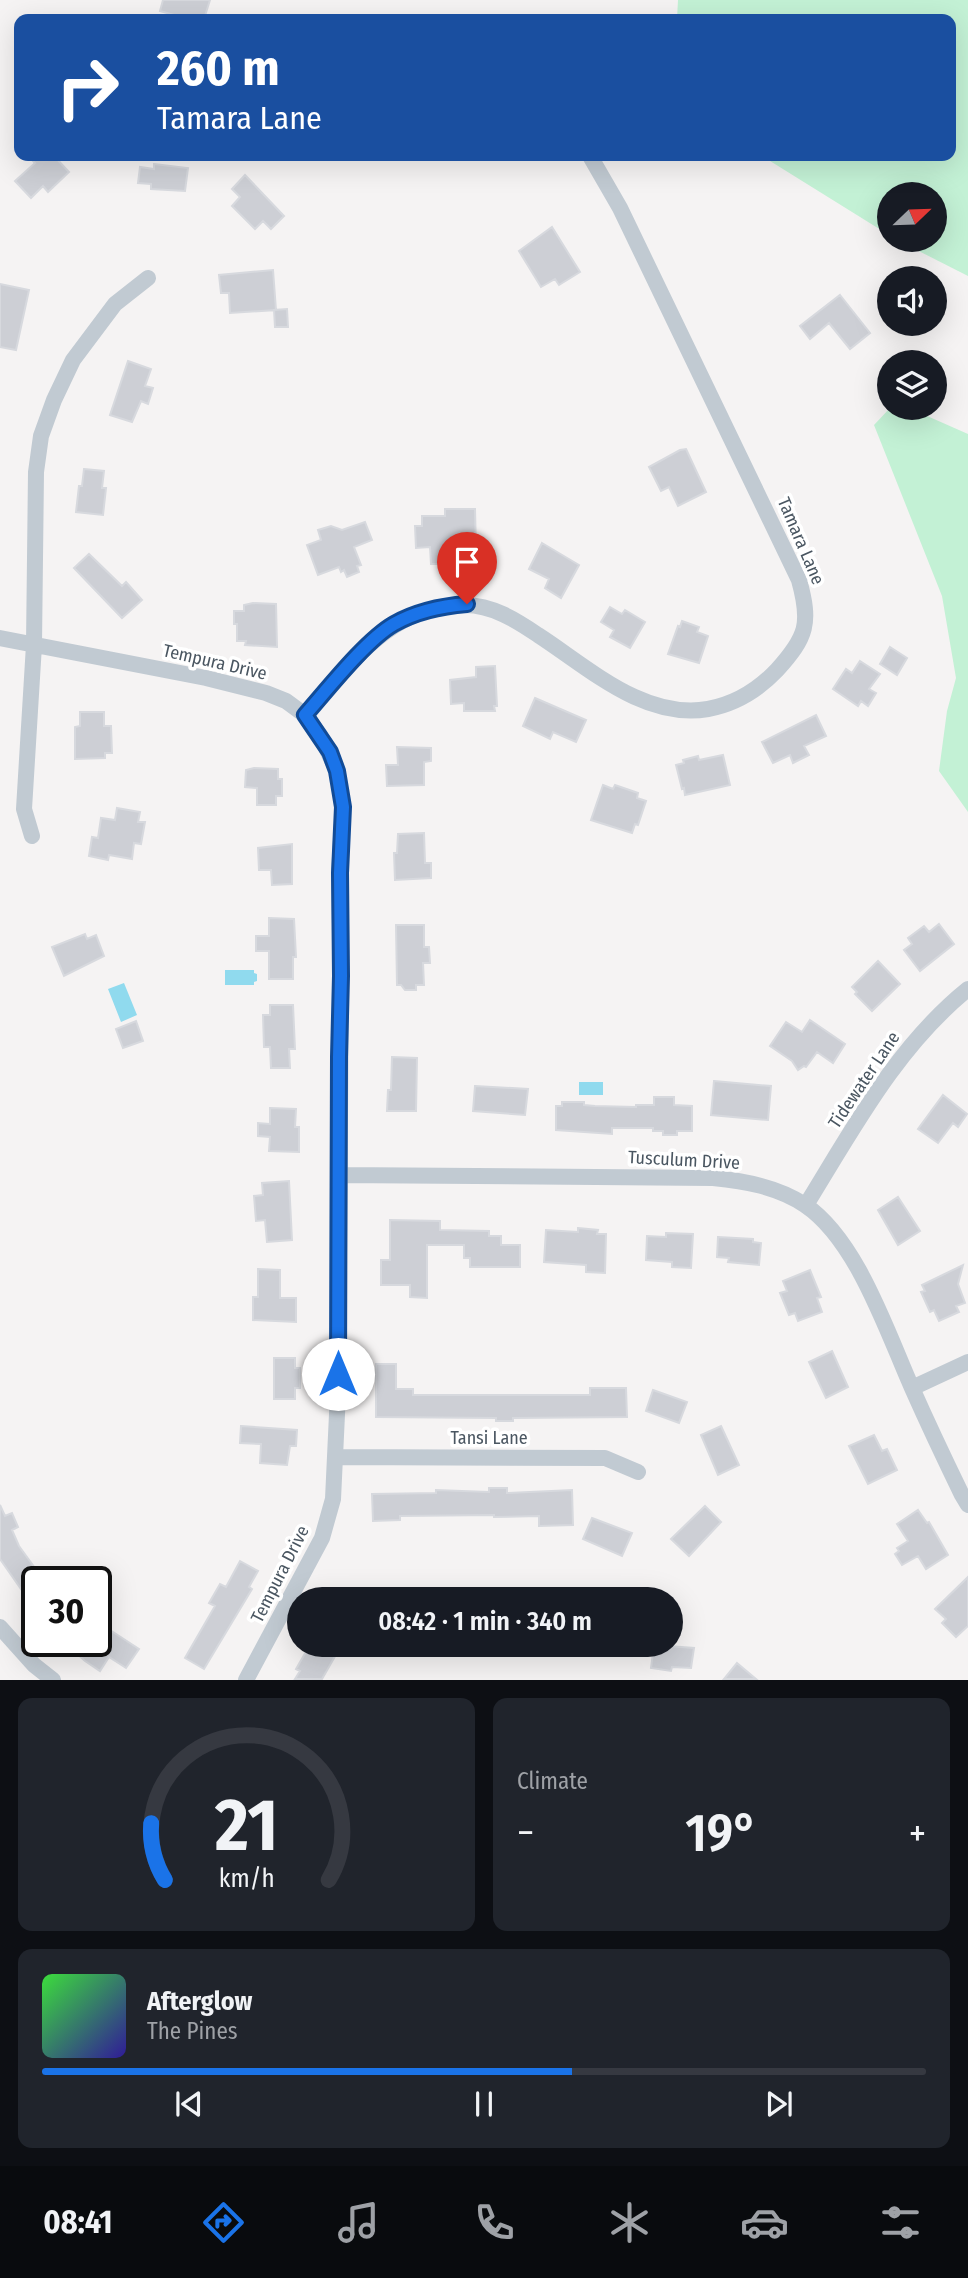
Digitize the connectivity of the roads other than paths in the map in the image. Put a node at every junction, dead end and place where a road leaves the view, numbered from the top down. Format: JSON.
{"nodes":[{"id":1,"x":593,"y":161,"type":"edge"},
{"id":2,"x":148,"y":278,"type":"dead end"},
{"id":3,"x":0,"y":638,"type":"edge"},
{"id":4,"x":34,"y":645,"type":"junction"},
{"id":5,"x":305,"y":715,"type":"junction"},
{"id":6,"x":32,"y":836,"type":"dead end"},
{"id":7,"x":968,"y":989,"type":"edge"},
{"id":8,"x":339,"y":1175,"type":"junction"},
{"id":9,"x":806,"y":1205,"type":"junction"},
{"id":10,"x":968,"y":1362,"type":"edge"},
{"id":11,"x":912,"y":1388,"type":"junction"},
{"id":12,"x":336,"y":1457,"type":"junction"},
{"id":13,"x":638,"y":1472,"type":"dead end"},
{"id":14,"x":968,"y":1505,"type":"edge"},
{"id":15,"x":0,"y":1627,"type":"edge"},
{"id":16,"x":52,"y":1679,"type":"edge"},
{"id":17,"x":246,"y":1679,"type":"edge"}],
"edges":[{"from":1,"to":5,"type":"street","name":"Tamara Lane"},
{"from":2,"to":4,"type":"street"},
{"from":3,"to":4,"type":"street","name":"Tempura Drive"},
{"from":4,"to":5,"type":"street","name":"Tempura Drive"},
{"from":4,"to":6,"type":"street"},
{"from":5,"to":8,"type":"street","name":"Tempura Drive"},
{"from":7,"to":9,"type":"street","name":"Tidewater Lane"},
{"from":8,"to":9,"type":"street","name":"Tusculum Drive"},
{"from":8,"to":12,"type":"street","name":"Tempura Drive"},
{"from":9,"to":11,"type":"street","name":"Tusculum Drive"},
{"from":10,"to":11,"type":"street"},
{"from":11,"to":14,"type":"street","name":"Tusculum Drive"},
{"from":12,"to":13,"type":"street","name":"Tansi Lane"},
{"from":12,"to":17,"type":"street","name":"Tempura Drive"},
{"from":15,"to":16,"type":"street"}]}
